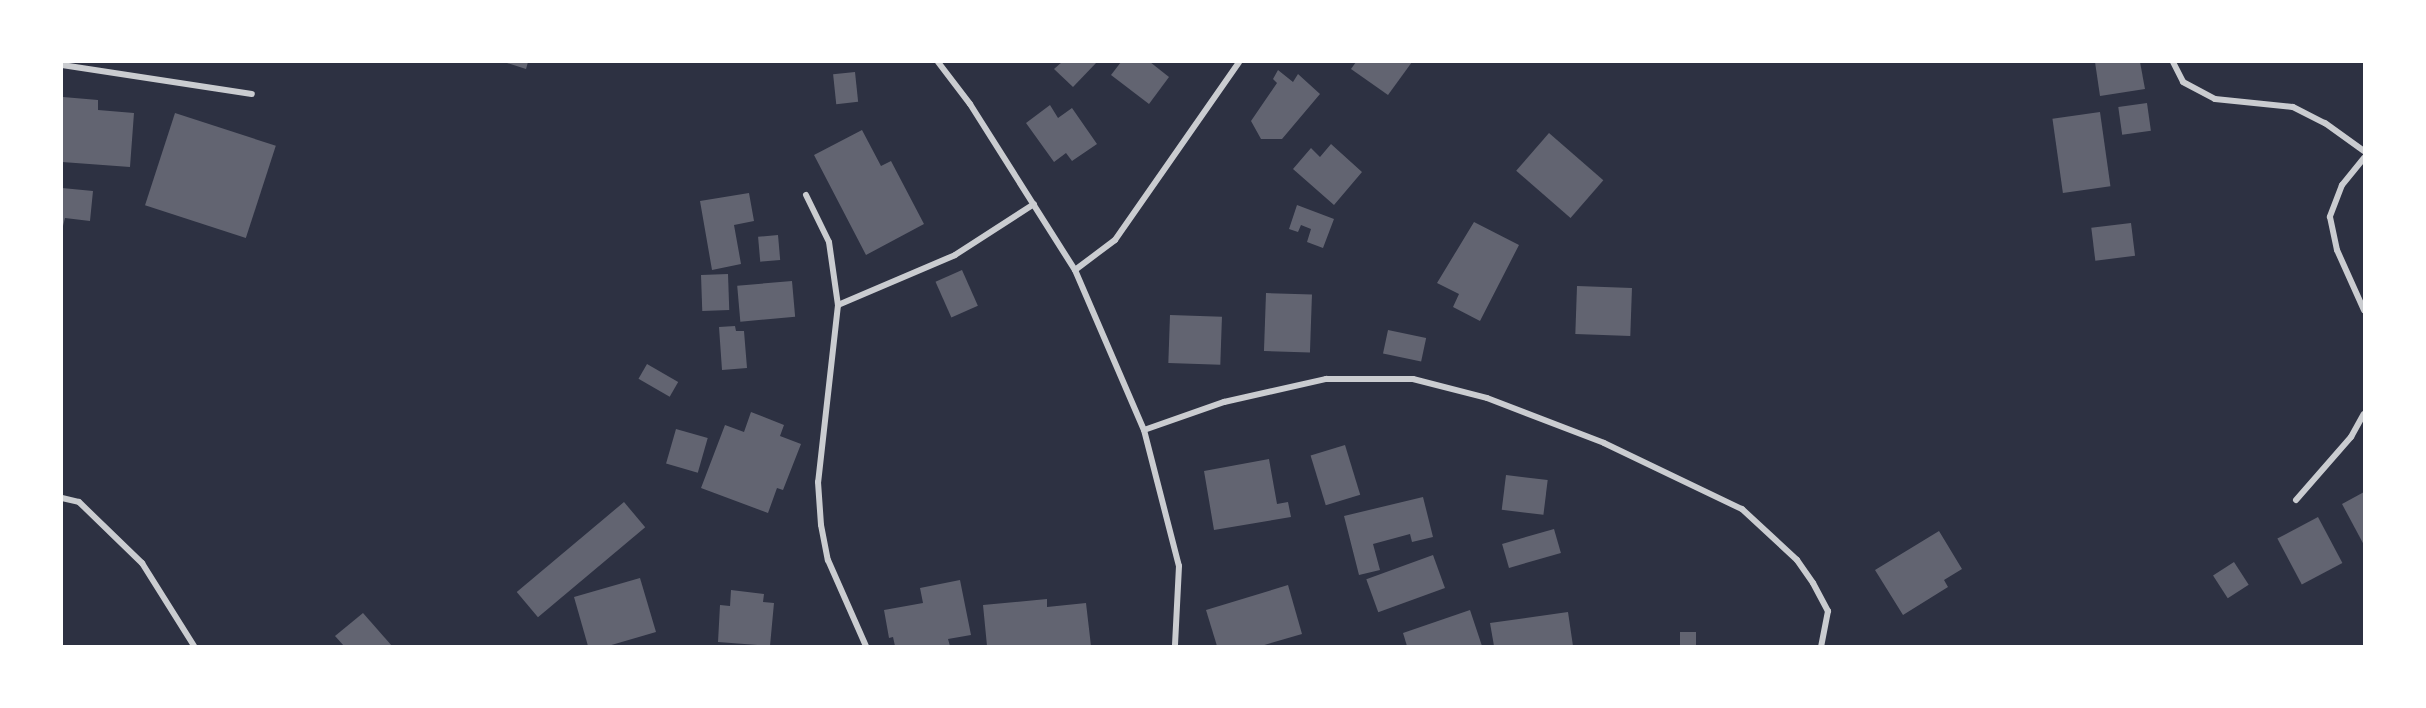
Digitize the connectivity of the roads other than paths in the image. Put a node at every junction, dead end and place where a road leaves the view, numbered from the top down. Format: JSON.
{"nodes":[{"id":1,"x":938,"y":62,"type":"edge"},
{"id":2,"x":1239,"y":62,"type":"edge"},
{"id":3,"x":2173,"y":62,"type":"edge"},
{"id":4,"x":62,"y":65,"type":"edge"},
{"id":5,"x":252,"y":94,"type":"dead end"},
{"id":6,"x":2364,"y":151,"type":"edge"},
{"id":7,"x":2364,"y":158,"type":"edge"},
{"id":8,"x":806,"y":195,"type":"dead end"},
{"id":9,"x":1034,"y":204,"type":"junction"},
{"id":10,"x":1075,"y":270,"type":"junction"},
{"id":11,"x":838,"y":305,"type":"junction"},
{"id":12,"x":2364,"y":310,"type":"edge"},
{"id":13,"x":2364,"y":414,"type":"edge"},
{"id":14,"x":1144,"y":430,"type":"junction"},
{"id":15,"x":62,"y":498,"type":"edge"},
{"id":16,"x":2296,"y":500,"type":"dead end"},
{"id":17,"x":195,"y":646,"type":"edge"},
{"id":18,"x":866,"y":646,"type":"edge"},
{"id":19,"x":1175,"y":646,"type":"edge"},
{"id":20,"x":1821,"y":646,"type":"edge"}],
"edges":[{"from":1,"to":9,"type":"street"},
{"from":2,"to":10,"type":"street"},
{"from":3,"to":6,"type":"street"},
{"from":4,"to":5,"type":"street"},
{"from":7,"to":12,"type":"street"},
{"from":8,"to":11,"type":"street"},
{"from":9,"to":10,"type":"street"},
{"from":9,"to":11,"type":"street"},
{"from":10,"to":14,"type":"street"},
{"from":11,"to":18,"type":"street"},
{"from":13,"to":16,"type":"street"},
{"from":14,"to":19,"type":"street"},
{"from":14,"to":20,"type":"street"},
{"from":15,"to":17,"type":"street"}]}
